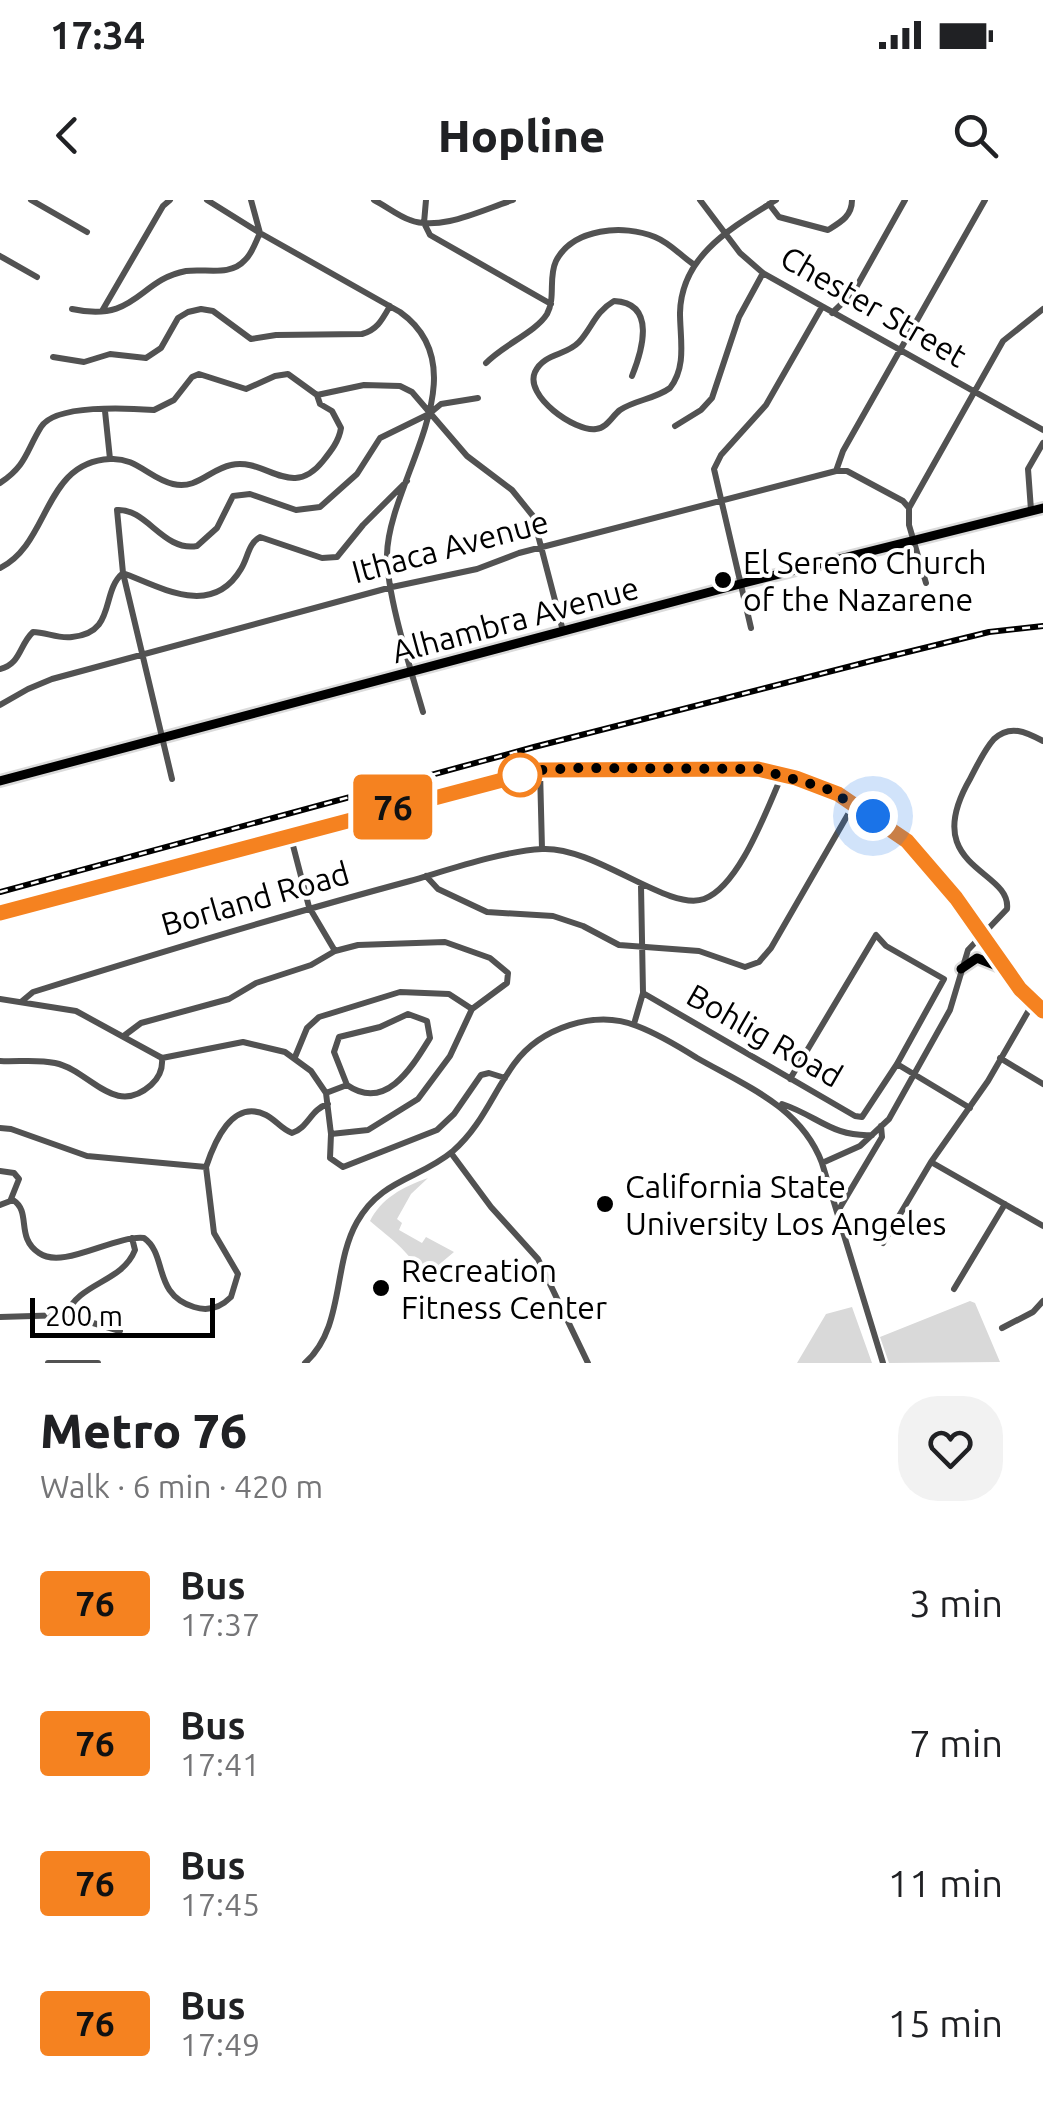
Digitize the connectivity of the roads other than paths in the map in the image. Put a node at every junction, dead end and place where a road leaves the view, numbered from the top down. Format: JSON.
{"nodes":[{"id":1,"x":31,"y":200,"type":"edge"},
{"id":2,"x":170,"y":200,"type":"edge"},
{"id":3,"x":207,"y":200,"type":"edge"},
{"id":4,"x":251,"y":200,"type":"edge"},
{"id":5,"x":374,"y":200,"type":"edge"},
{"id":6,"x":426,"y":200,"type":"edge"},
{"id":7,"x":513,"y":200,"type":"edge"},
{"id":8,"x":700,"y":200,"type":"edge"},
{"id":9,"x":852,"y":200,"type":"edge"},
{"id":10,"x":905,"y":200,"type":"edge"},
{"id":11,"x":985,"y":200,"type":"edge"},
{"id":12,"x":773,"y":202,"type":"edge"},
{"id":13,"x":424,"y":223,"type":"junction"},
{"id":14,"x":87,"y":232,"type":"dead end"},
{"id":15,"x":260,"y":232,"type":"junction"},
{"id":16,"x":725,"y":234,"type":"junction"},
{"id":17,"x":0,"y":256,"type":"edge"},
{"id":18,"x":693,"y":264,"type":"junction"},
{"id":19,"x":763,"y":273,"type":"junction"},
{"id":20,"x":37,"y":276,"type":"dead end"},
{"id":21,"x":551,"y":304,"type":"junction"},
{"id":22,"x":390,"y":306,"type":"junction"},
{"id":23,"x":822,"y":307,"type":"junction"},
{"id":24,"x":72,"y":309,"type":"dead end"},
{"id":25,"x":1043,"y":309,"type":"edge"},
{"id":26,"x":102,"y":312,"type":"junction"},
{"id":27,"x":832,"y":313,"type":"junction"},
{"id":28,"x":900,"y":350,"type":"junction"},
{"id":29,"x":53,"y":357,"type":"dead end"},
{"id":30,"x":486,"y":363,"type":"dead end"},
{"id":31,"x":632,"y":376,"type":"dead end"},
{"id":32,"x":974,"y":392,"type":"junction"},
{"id":33,"x":317,"y":395,"type":"junction"},
{"id":34,"x":478,"y":398,"type":"dead end"},
{"id":35,"x":105,"y":411,"type":"junction"},
{"id":36,"x":429,"y":414,"type":"junction"},
{"id":37,"x":675,"y":426,"type":"dead end"},
{"id":38,"x":1043,"y":430,"type":"edge"},
{"id":39,"x":1043,"y":444,"type":"edge"},
{"id":40,"x":110,"y":459,"type":"junction"},
{"id":41,"x":836,"y":471,"type":"junction"},
{"id":42,"x":408,"y":480,"type":"junction"},
{"id":43,"x":0,"y":483,"type":"edge"},
{"id":44,"x":722,"y":502,"type":"junction"},
{"id":45,"x":909,"y":508,"type":"junction"},
{"id":46,"x":1043,"y":508,"type":"edge"},
{"id":47,"x":1031,"y":510,"type":"junction"},
{"id":48,"x":912,"y":539,"type":"junction"},
{"id":49,"x":540,"y":548,"type":"junction"},
{"id":50,"x":0,"y":568,"type":"edge"},
{"id":51,"x":122,"y":573,"type":"junction"},
{"id":52,"x":926,"y":583,"type":"dead end"},
{"id":53,"x":740,"y":584,"type":"junction"},
{"id":54,"x":392,"y":587,"type":"junction"},
{"id":55,"x":751,"y":628,"type":"dead end"},
{"id":56,"x":563,"y":630,"type":"junction"},
{"id":57,"x":144,"y":655,"type":"junction"},
{"id":58,"x":0,"y":669,"type":"edge"},
{"id":59,"x":411,"y":671,"type":"junction"},
{"id":60,"x":0,"y":705,"type":"edge"},
{"id":61,"x":423,"y":712,"type":"dead end"},
{"id":62,"x":162,"y":737,"type":"junction"},
{"id":63,"x":1043,"y":741,"type":"edge"},
{"id":64,"x":540,"y":770,"type":"junction"},
{"id":65,"x":783,"y":774,"type":"junction"},
{"id":66,"x":172,"y":779,"type":"dead end"},
{"id":67,"x":0,"y":781,"type":"edge"},
{"id":68,"x":854,"y":804,"type":"junction"},
{"id":69,"x":290,"y":834,"type":"junction"},
{"id":70,"x":542,"y":849,"type":"junction"},
{"id":71,"x":426,"y":876,"type":"junction"},
{"id":72,"x":641,"y":886,"type":"junction"},
{"id":73,"x":309,"y":907,"type":"junction"},
{"id":74,"x":0,"y":912,"type":"edge"},
{"id":75,"x":981,"y":934,"type":"junction"},
{"id":76,"x":642,"y":948,"type":"junction"},
{"id":77,"x":335,"y":951,"type":"junction"},
{"id":78,"x":961,"y":969,"type":"junction"},
{"id":79,"x":1008,"y":972,"type":"junction"},
{"id":80,"x":643,"y":994,"type":"junction"},
{"id":81,"x":0,"y":999,"type":"edge"},
{"id":82,"x":21,"y":1002,"type":"junction"},
{"id":83,"x":1033,"y":1003,"type":"junction"},
{"id":84,"x":472,"y":1009,"type":"junction"},
{"id":85,"x":1043,"y":1011,"type":"edge"},
{"id":86,"x":634,"y":1024,"type":"junction"},
{"id":87,"x":126,"y":1035,"type":"junction"},
{"id":88,"x":295,"y":1057,"type":"junction"},
{"id":89,"x":162,"y":1058,"type":"junction"},
{"id":90,"x":1000,"y":1058,"type":"junction"},
{"id":91,"x":0,"y":1061,"type":"edge"},
{"id":92,"x":896,"y":1064,"type":"junction"},
{"id":93,"x":915,"y":1075,"type":"junction"},
{"id":94,"x":505,"y":1078,"type":"junction"},
{"id":95,"x":790,"y":1079,"type":"junction"},
{"id":96,"x":1043,"y":1084,"type":"edge"},
{"id":97,"x":347,"y":1085,"type":"junction"},
{"id":98,"x":326,"y":1094,"type":"junction"},
{"id":99,"x":774,"y":1102,"type":"junction"},
{"id":100,"x":328,"y":1104,"type":"junction"},
{"id":101,"x":970,"y":1108,"type":"junction"},
{"id":102,"x":881,"y":1126,"type":"junction"},
{"id":103,"x":0,"y":1128,"type":"edge"},
{"id":104,"x":331,"y":1134,"type":"junction"},
{"id":105,"x":873,"y":1135,"type":"junction"},
{"id":106,"x":949,"y":1138,"type":"junction"},
{"id":107,"x":959,"y":1143,"type":"dead end"},
{"id":108,"x":451,"y":1153,"type":"junction"},
{"id":109,"x":931,"y":1162,"type":"junction"},
{"id":110,"x":822,"y":1163,"type":"junction"},
{"id":111,"x":206,"y":1167,"type":"junction"},
{"id":112,"x":0,"y":1171,"type":"edge"},
{"id":113,"x":10,"y":1200,"type":"junction"},
{"id":114,"x":1004,"y":1204,"type":"junction"},
{"id":115,"x":0,"y":1205,"type":"edge"},
{"id":116,"x":837,"y":1212,"type":"junction"},
{"id":117,"x":1043,"y":1226,"type":"edge"},
{"id":118,"x":132,"y":1238,"type":"junction"},
{"id":119,"x":882,"y":1244,"type":"dead end"},
{"id":120,"x":954,"y":1289,"type":"dead end"},
{"id":121,"x":1043,"y":1301,"type":"edge"},
{"id":122,"x":66,"y":1315,"type":"junction"},
{"id":123,"x":0,"y":1317,"type":"edge"},
{"id":124,"x":1002,"y":1328,"type":"dead end"},
{"id":125,"x":120,"y":1332,"type":"dead end"},
{"id":126,"x":48,"y":1363,"type":"edge"},
{"id":127,"x":98,"y":1363,"type":"edge"},
{"id":128,"x":306,"y":1363,"type":"edge"},
{"id":129,"x":588,"y":1363,"type":"edge"},
{"id":130,"x":884,"y":1363,"type":"edge"}],
"edges":[{"from":1,"to":14,"type":"street"},
{"from":2,"to":26,"type":"street"},
{"from":3,"to":15,"type":"street"},
{"from":4,"to":15,"type":"street"},
{"from":5,"to":13,"type":"street"},
{"from":6,"to":13,"type":"street"},
{"from":7,"to":13,"type":"street"},
{"from":8,"to":16,"type":"street","name":"Chester Street"},
{"from":9,"to":12,"type":"street"},
{"from":10,"to":27,"type":"street"},
{"from":11,"to":28,"type":"street"},
{"from":12,"to":16,"type":"street"},
{"from":13,"to":21,"type":"street"},
{"from":15,"to":22,"type":"street"},
{"from":15,"to":26,"type":"street"},
{"from":16,"to":18,"type":"street"},
{"from":16,"to":19,"type":"street","name":"Chester Street"},
{"from":17,"to":20,"type":"street"},
{"from":18,"to":21,"type":"street"},
{"from":18,"to":31,"type":"street"},
{"from":19,"to":23,"type":"street","name":"Chester Street"},
{"from":19,"to":37,"type":"street"},
{"from":21,"to":30,"type":"street"},
{"from":22,"to":29,"type":"street"},
{"from":22,"to":36,"type":"street"},
{"from":23,"to":27,"type":"street","name":"Chester Street"},
{"from":23,"to":44,"type":"street"},
{"from":24,"to":26,"type":"street"},
{"from":25,"to":32,"type":"street"},
{"from":27,"to":28,"type":"street","name":"Chester Street"},
{"from":28,"to":32,"type":"street","name":"Chester Street"},
{"from":28,"to":41,"type":"street"},
{"from":32,"to":38,"type":"street","name":"Chester Street"},
{"from":32,"to":45,"type":"street"},
{"from":33,"to":35,"type":"street"},
{"from":33,"to":36,"type":"street"},
{"from":33,"to":40,"type":"street"},
{"from":34,"to":36,"type":"street"},
{"from":35,"to":40,"type":"street"},
{"from":35,"to":43,"type":"street"},
{"from":36,"to":42,"type":"street"},
{"from":36,"to":49,"type":"street"},
{"from":36,"to":51,"type":"street"},
{"from":39,"to":47,"type":"street"},
{"from":40,"to":50,"type":"street"},
{"from":41,"to":44,"type":"street","name":"Ithaca Avenue"},
{"from":41,"to":45,"type":"street"},
{"from":42,"to":51,"type":"street"},
{"from":42,"to":54,"type":"street"},
{"from":44,"to":49,"type":"street","name":"Ithaca Avenue"},
{"from":44,"to":53,"type":"street"},
{"from":45,"to":48,"type":"street"},
{"from":46,"to":47,"type":"main road","name":"Alhambra Avenue"},
{"from":47,"to":48,"type":"main road","name":"Alhambra Avenue"},
{"from":48,"to":52,"type":"street"},
{"from":48,"to":53,"type":"main road","name":"Alhambra Avenue"},
{"from":49,"to":54,"type":"street","name":"Ithaca Avenue"},
{"from":49,"to":56,"type":"street"},
{"from":51,"to":57,"type":"street"},
{"from":51,"to":58,"type":"street"},
{"from":53,"to":55,"type":"street"},
{"from":53,"to":56,"type":"main road","name":"Alhambra Avenue"},
{"from":54,"to":57,"type":"street","name":"Ithaca Avenue"},
{"from":54,"to":59,"type":"street"},
{"from":56,"to":59,"type":"main road","name":"Alhambra Avenue"},
{"from":57,"to":60,"type":"street","name":"Ithaca Avenue"},
{"from":57,"to":62,"type":"street"},
{"from":59,"to":61,"type":"street"},
{"from":59,"to":62,"type":"main road","name":"Alhambra Avenue"},
{"from":62,"to":66,"type":"street"},
{"from":62,"to":67,"type":"main road","name":"Alhambra Avenue"},
{"from":63,"to":75,"type":"street"},
{"from":64,"to":65,"type":"main road"},
{"from":64,"to":69,"type":"main road"},
{"from":64,"to":70,"type":"street"},
{"from":65,"to":68,"type":"main road"},
{"from":65,"to":72,"type":"street","name":"Borland Road"},
{"from":68,"to":75,"type":"main road"},
{"from":68,"to":76,"type":"street"},
{"from":69,"to":73,"type":"street"},
{"from":69,"to":74,"type":"main road"},
{"from":70,"to":71,"type":"street","name":"Borland Road"},
{"from":70,"to":72,"type":"street","name":"Borland Road"},
{"from":71,"to":73,"type":"street","name":"Borland Road"},
{"from":71,"to":76,"type":"street"},
{"from":72,"to":76,"type":"street"},
{"from":73,"to":77,"type":"street"},
{"from":73,"to":82,"type":"street","name":"Borland Road"},
{"from":75,"to":78,"type":"street"},
{"from":75,"to":79,"type":"main road"},
{"from":76,"to":80,"type":"street"},
{"from":77,"to":84,"type":"street"},
{"from":77,"to":87,"type":"street"},
{"from":78,"to":79,"type":"main road"},
{"from":78,"to":93,"type":"street"},
{"from":79,"to":83,"type":"main road"},
{"from":80,"to":86,"type":"street"},
{"from":80,"to":95,"type":"street","name":"Bohlig Road"},
{"from":81,"to":82,"type":"street"},
{"from":82,"to":87,"type":"street"},
{"from":83,"to":85,"type":"main road"},
{"from":83,"to":90,"type":"street"},
{"from":84,"to":88,"type":"street"},
{"from":84,"to":104,"type":"street"},
{"from":86,"to":94,"type":"street"},
{"from":86,"to":99,"type":"street"},
{"from":87,"to":89,"type":"street"},
{"from":88,"to":89,"type":"street"},
{"from":88,"to":98,"type":"street"},
{"from":89,"to":91,"type":"street"},
{"from":90,"to":96,"type":"street"},
{"from":90,"to":101,"type":"street"},
{"from":92,"to":93,"type":"street"},
{"from":92,"to":95,"type":"street","name":"Bohlig Road"},
{"from":92,"to":95,"type":"street"},
{"from":93,"to":101,"type":"street"},
{"from":93,"to":102,"type":"street"},
{"from":94,"to":104,"type":"street"},
{"from":94,"to":108,"type":"street"},
{"from":97,"to":97,"type":"street"},
{"from":97,"to":98,"type":"street"},
{"from":98,"to":100,"type":"street"},
{"from":99,"to":105,"type":"street"},
{"from":99,"to":110,"type":"street"},
{"from":100,"to":104,"type":"street"},
{"from":100,"to":111,"type":"street"},
{"from":101,"to":106,"type":"street"},
{"from":102,"to":105,"type":"street"},
{"from":102,"to":116,"type":"street"},
{"from":103,"to":111,"type":"street"},
{"from":105,"to":110,"type":"street"},
{"from":106,"to":107,"type":"street"},
{"from":106,"to":109,"type":"street"},
{"from":108,"to":128,"type":"street"},
{"from":108,"to":129,"type":"street"},
{"from":109,"to":114,"type":"street"},
{"from":109,"to":119,"type":"street"},
{"from":110,"to":116,"type":"street"},
{"from":111,"to":118,"type":"street"},
{"from":112,"to":113,"type":"street"},
{"from":113,"to":115,"type":"street"},
{"from":113,"to":118,"type":"street"},
{"from":114,"to":117,"type":"street"},
{"from":114,"to":120,"type":"street"},
{"from":116,"to":130,"type":"street"},
{"from":118,"to":122,"type":"street"},
{"from":121,"to":124,"type":"street"},
{"from":122,"to":123,"type":"street"},
{"from":122,"to":125,"type":"street"},
{"from":126,"to":127,"type":"street"}]}
